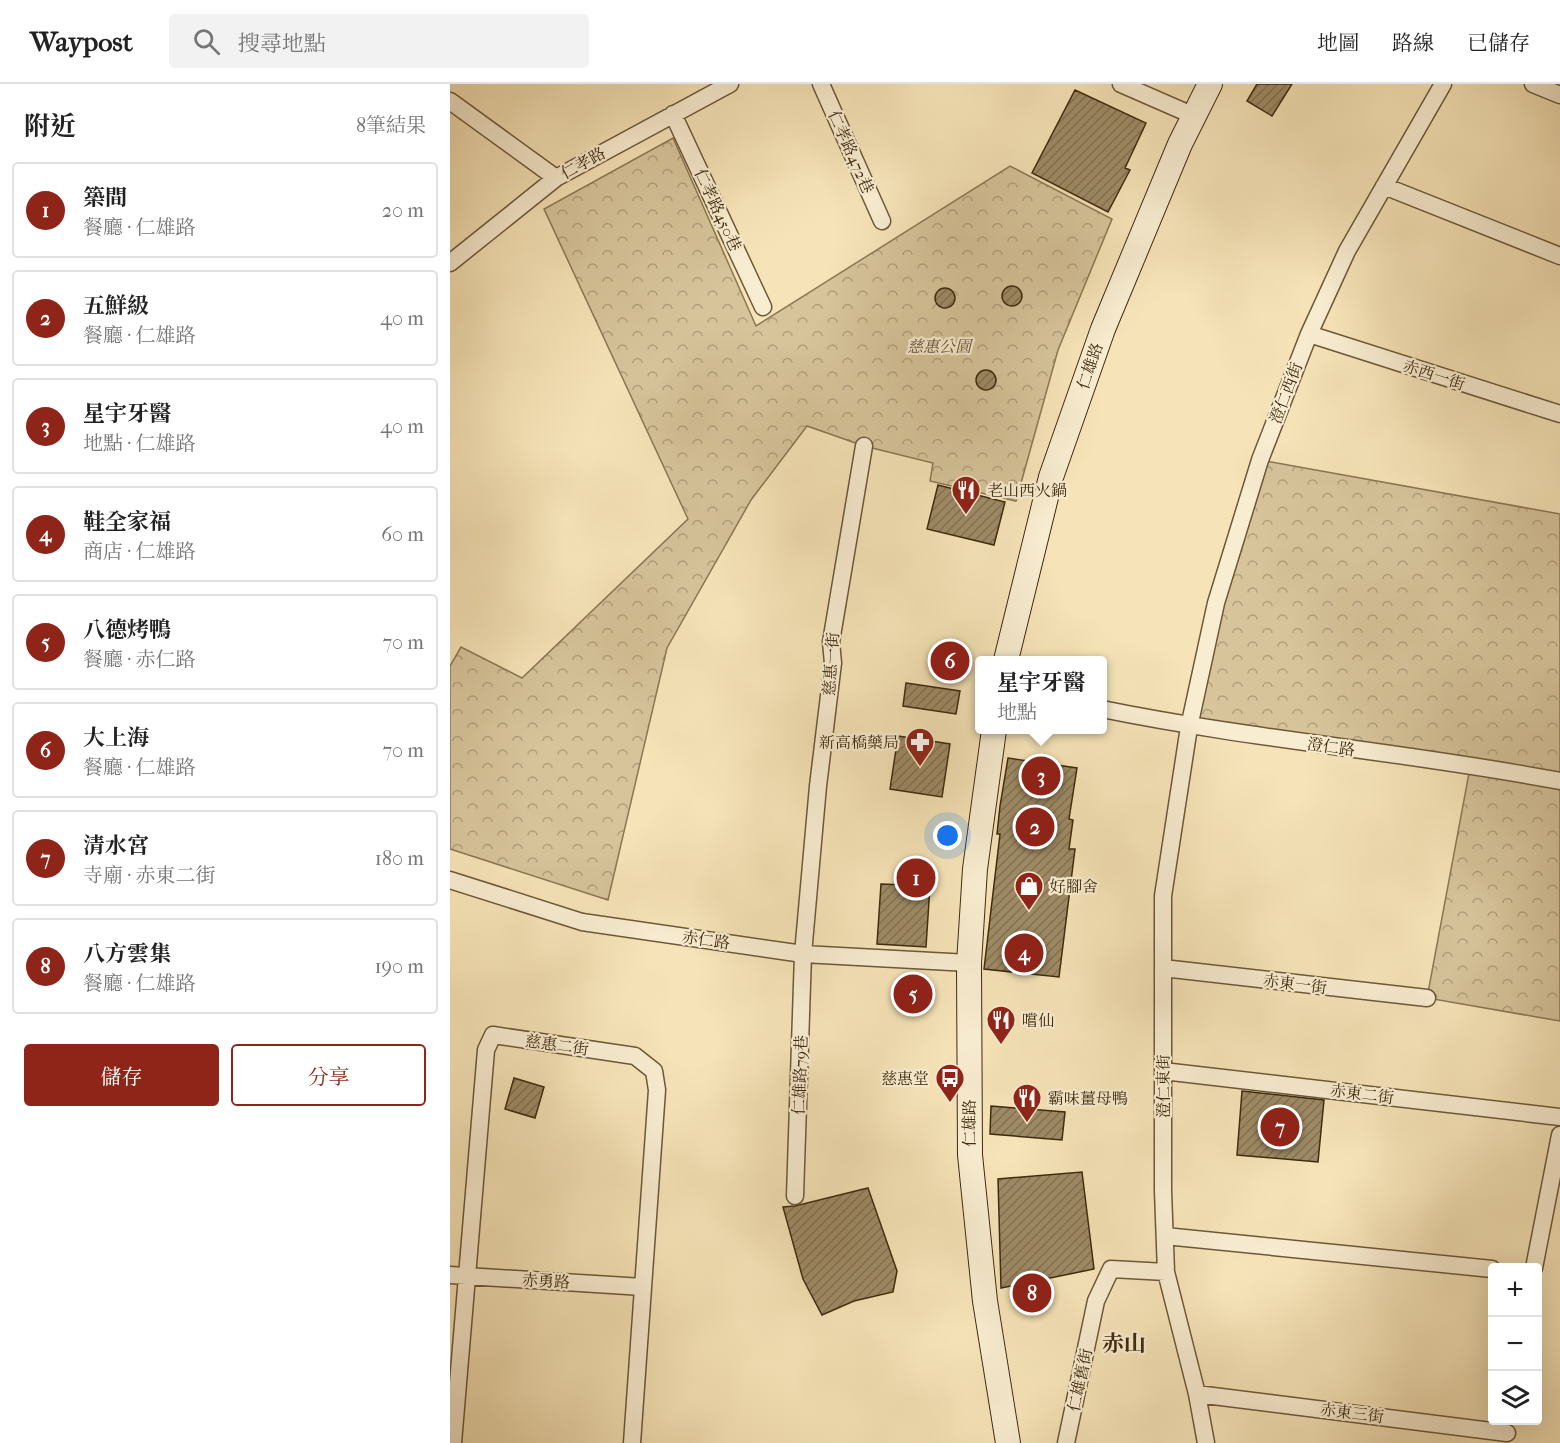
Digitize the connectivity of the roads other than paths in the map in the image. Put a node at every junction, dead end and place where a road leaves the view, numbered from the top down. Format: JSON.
{"nodes":[{"id":1,"x":728,"y":84,"type":"edge"},
{"id":2,"x":821,"y":84,"type":"edge"},
{"id":3,"x":1121,"y":84,"type":"edge"},
{"id":4,"x":1210,"y":84,"type":"edge"},
{"id":5,"x":1443,"y":84,"type":"edge"},
{"id":6,"x":1533,"y":84,"type":"edge"},
{"id":7,"x":1560,"y":95,"type":"edge"},
{"id":8,"x":450,"y":101,"type":"edge"},
{"id":9,"x":673,"y":114,"type":"junction"},
{"id":10,"x":1192,"y":115,"type":"junction"},
{"id":11,"x":556,"y":178,"type":"junction"},
{"id":12,"x":1384,"y":186,"type":"junction"},
{"id":13,"x":882,"y":221,"type":"dead end"},
{"id":14,"x":1560,"y":256,"type":"edge"},
{"id":15,"x":450,"y":263,"type":"edge"},
{"id":16,"x":763,"y":307,"type":"dead end"},
{"id":17,"x":1309,"y":334,"type":"junction"},
{"id":18,"x":1560,"y":414,"type":"edge"},
{"id":19,"x":864,"y":446,"type":"dead end"},
{"id":20,"x":1007,"y":656,"type":"edge"},
{"id":21,"x":1107,"y":711,"type":"edge"},
{"id":22,"x":1190,"y":727,"type":"junction"},
{"id":23,"x":993,"y":734,"type":"edge"},
{"id":24,"x":1560,"y":781,"type":"edge"},
{"id":25,"x":450,"y":880,"type":"edge"},
{"id":26,"x":803,"y":954,"type":"junction"},
{"id":27,"x":969,"y":963,"type":"junction"},
{"id":28,"x":1164,"y":968,"type":"junction"},
{"id":29,"x":1427,"y":998,"type":"dead end"},
{"id":30,"x":1163,"y":1071,"type":"junction"},
{"id":31,"x":1560,"y":1117,"type":"edge"},
{"id":32,"x":1560,"y":1136,"type":"edge"},
{"id":33,"x":795,"y":1196,"type":"dead end"},
{"id":34,"x":1165,"y":1236,"type":"junction"},
{"id":35,"x":1535,"y":1263,"type":"edge"},
{"id":36,"x":1488,"y":1269,"type":"edge"},
{"id":37,"x":1166,"y":1272,"type":"junction"},
{"id":38,"x":458,"y":1276,"type":"edge"},
{"id":39,"x":643,"y":1287,"type":"junction"},
{"id":40,"x":1197,"y":1394,"type":"junction"},
{"id":41,"x":1507,"y":1433,"type":"dead end"},
{"id":42,"x":453,"y":1443,"type":"edge"},
{"id":43,"x":632,"y":1443,"type":"edge"},
{"id":44,"x":1008,"y":1443,"type":"edge"},
{"id":45,"x":1066,"y":1443,"type":"edge"},
{"id":46,"x":1206,"y":1443,"type":"edge"}],
"edges":[{"from":1,"to":9,"type":"street","name":"仁孝路"},
{"from":2,"to":13,"type":"street","name":"仁孝路472巷"},
{"from":3,"to":10,"type":"street"},
{"from":4,"to":10,"type":"street","name":"仁雄路"},
{"from":5,"to":12,"type":"street","name":"澄仁西街"},
{"from":6,"to":7,"type":"street"},
{"from":8,"to":11,"type":"street"},
{"from":9,"to":11,"type":"street","name":"仁孝路"},
{"from":9,"to":16,"type":"street","name":"仁孝路450巷"},
{"from":10,"to":20,"type":"street","name":"仁雄路"},
{"from":11,"to":15,"type":"street","name":"仁孝路"},
{"from":12,"to":14,"type":"street"},
{"from":12,"to":17,"type":"street","name":"澄仁西街"},
{"from":17,"to":18,"type":"street","name":"赤西一街"},
{"from":17,"to":22,"type":"street","name":"澄仁西街"},
{"from":19,"to":26,"type":"street","name":"慈惠一街"},
{"from":21,"to":22,"type":"street","name":"澄仁路"},
{"from":22,"to":24,"type":"street","name":"澄仁路"},
{"from":22,"to":28,"type":"street","name":"澄仁東街"},
{"from":23,"to":27,"type":"street","name":"仁雄路"},
{"from":25,"to":26,"type":"street","name":"赤仁路"},
{"from":26,"to":27,"type":"street","name":"赤仁路"},
{"from":26,"to":33,"type":"street","name":"仁雄路79巷"},
{"from":27,"to":44,"type":"street","name":"仁雄路"},
{"from":28,"to":29,"type":"street","name":"赤東一街"},
{"from":28,"to":30,"type":"street","name":"澄仁東街"},
{"from":30,"to":31,"type":"street","name":"赤東二街"},
{"from":30,"to":34,"type":"street","name":"澄仁東街"},
{"from":32,"to":35,"type":"street"},
{"from":34,"to":36,"type":"street"},
{"from":34,"to":37,"type":"street","name":"澄仁東街"},
{"from":37,"to":40,"type":"street","name":"澄仁東街"},
{"from":37,"to":45,"type":"street","name":"仁雄舊街"},
{"from":38,"to":39,"type":"street","name":"赤勇路"},
{"from":38,"to":39,"type":"street","name":"慈惠二街"},
{"from":38,"to":42,"type":"street","name":"慈惠二街"},
{"from":39,"to":43,"type":"street","name":"慈惠二街"},
{"from":40,"to":41,"type":"street","name":"赤東三街"},
{"from":40,"to":46,"type":"street","name":"澄仁東街"}]}
